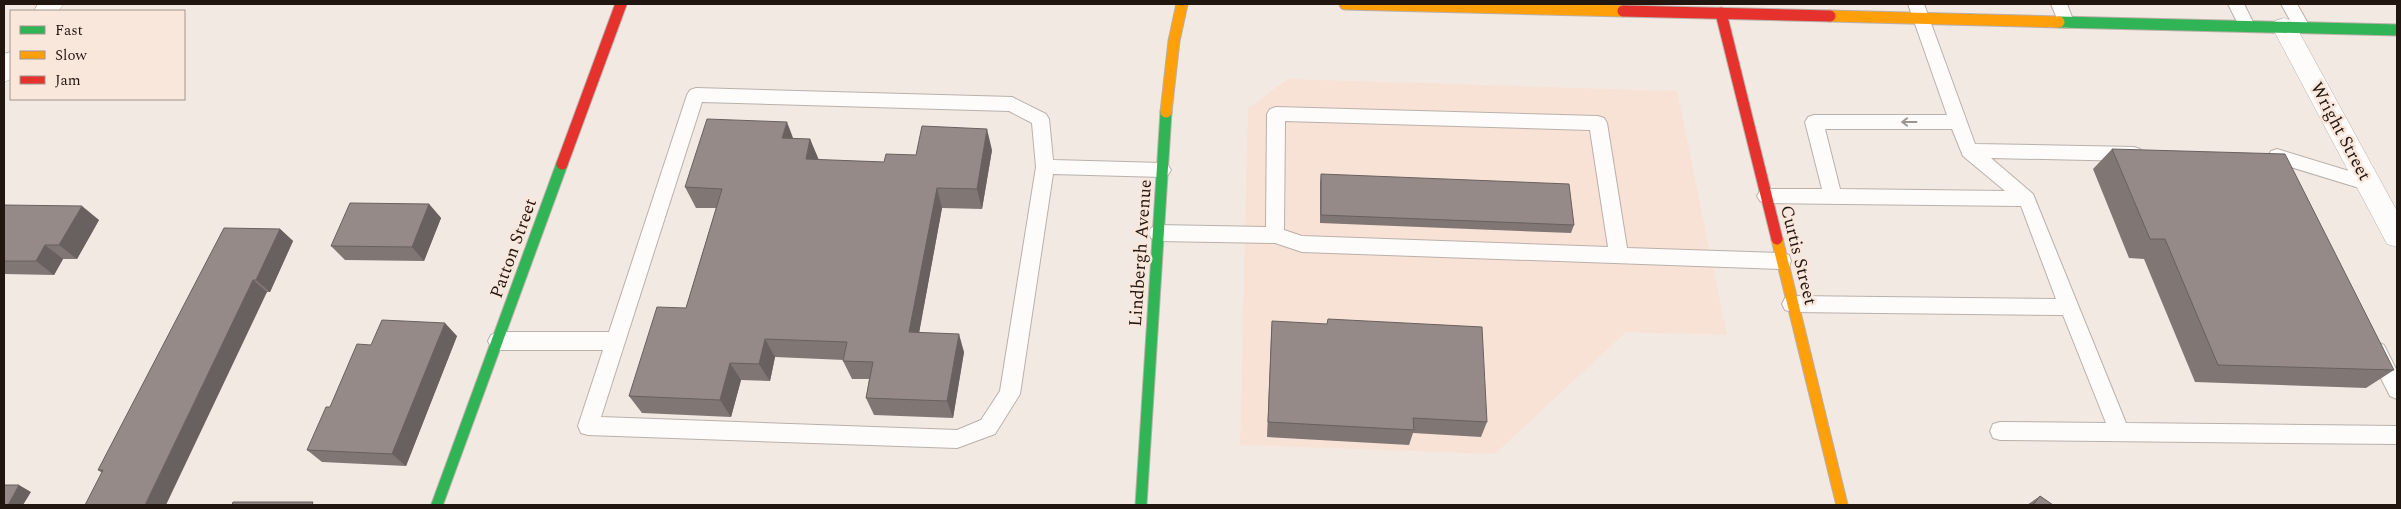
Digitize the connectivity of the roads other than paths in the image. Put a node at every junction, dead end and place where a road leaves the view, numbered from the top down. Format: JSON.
{"nodes":[{"id":1,"x":621,"y":4,"type":"edge"},
{"id":2,"x":1182,"y":4,"type":"edge"},
{"id":3,"x":1346,"y":4,"type":"edge"},
{"id":4,"x":2059,"y":4,"type":"edge"},
{"id":5,"x":2236,"y":4,"type":"edge"},
{"id":6,"x":1581,"y":7,"type":"edge"},
{"id":7,"x":1918,"y":11,"type":"edge"},
{"id":8,"x":1721,"y":13,"type":"junction"},
{"id":9,"x":2292,"y":19,"type":"edge"},
{"id":10,"x":2066,"y":22,"type":"junction"},
{"id":11,"x":2247,"y":26,"type":"junction"},
{"id":12,"x":2397,"y":30,"type":"edge"},
{"id":13,"x":1958,"y":122,"type":"junction"},
{"id":14,"x":1969,"y":151,"type":"junction"},
{"id":15,"x":2148,"y":154,"type":"edge"},
{"id":16,"x":2257,"y":156,"type":"edge"},
{"id":17,"x":2277,"y":156,"type":"junction"},
{"id":18,"x":1045,"y":167,"type":"junction"},
{"id":19,"x":1162,"y":170,"type":"junction"},
{"id":20,"x":2286,"y":174,"type":"edge"},
{"id":21,"x":2369,"y":184,"type":"junction"},
{"id":22,"x":1766,"y":196,"type":"junction"},
{"id":23,"x":1834,"y":197,"type":"junction"},
{"id":24,"x":2027,"y":199,"type":"junction"},
{"id":25,"x":1158,"y":233,"type":"junction"},
{"id":26,"x":1275,"y":235,"type":"junction"},
{"id":27,"x":2397,"y":236,"type":"edge"},
{"id":28,"x":1619,"y":255,"type":"junction"},
{"id":29,"x":1782,"y":261,"type":"junction"},
{"id":30,"x":1792,"y":304,"type":"junction"},
{"id":31,"x":2069,"y":308,"type":"junction"},
{"id":32,"x":2370,"y":338,"type":"edge"},
{"id":33,"x":498,"y":341,"type":"junction"},
{"id":34,"x":616,"y":341,"type":"junction"},
{"id":35,"x":2397,"y":390,"type":"edge"},
{"id":36,"x":2000,"y":431,"type":"dead end"},
{"id":37,"x":2119,"y":431,"type":"junction"},
{"id":38,"x":2397,"y":436,"type":"edge"},
{"id":39,"x":437,"y":505,"type":"edge"},
{"id":40,"x":1141,"y":505,"type":"edge"},
{"id":41,"x":1842,"y":505,"type":"edge"}],
"edges":[{"from":1,"to":33,"type":"street","name":"Patton Street"},
{"from":2,"to":19,"type":"street","name":"Lindbergh Avenue"},
{"from":3,"to":6,"type":"street"},
{"from":4,"to":10,"type":"lane"},
{"from":5,"to":11,"type":"lane"},
{"from":6,"to":8,"type":"street"},
{"from":7,"to":8,"type":"street"},
{"from":7,"to":10,"type":"street"},
{"from":7,"to":13,"type":"lane"},
{"from":8,"to":22,"type":"street","name":"Curtis Street"},
{"from":9,"to":11,"type":"street"},
{"from":9,"to":12,"type":"street"},
{"from":9,"to":21,"type":"street","name":"Wright Street"},
{"from":10,"to":11,"type":"street"},
{"from":13,"to":14,"type":"lane"},
{"from":13,"to":23,"type":"lane","one_way":true},
{"from":14,"to":15,"type":"lane"},
{"from":14,"to":24,"type":"lane"},
{"from":16,"to":17,"type":"lane"},
{"from":17,"to":20,"type":"lane"},
{"from":17,"to":21,"type":"lane"},
{"from":18,"to":19,"type":"lane"},
{"from":18,"to":34,"type":"lane"},
{"from":18,"to":34,"type":"lane"},
{"from":19,"to":25,"type":"street","name":"Lindbergh Avenue"},
{"from":21,"to":27,"type":"street","name":"Wright Street"},
{"from":22,"to":23,"type":"lane"},
{"from":22,"to":29,"type":"street","name":"Curtis Street"},
{"from":23,"to":24,"type":"lane"},
{"from":24,"to":31,"type":"lane"},
{"from":25,"to":26,"type":"lane"},
{"from":25,"to":40,"type":"street","name":"Lindbergh Avenue"},
{"from":26,"to":28,"type":"lane"},
{"from":26,"to":28,"type":"lane"},
{"from":28,"to":29,"type":"lane"},
{"from":29,"to":30,"type":"street","name":"Curtis Street"},
{"from":30,"to":31,"type":"lane"},
{"from":30,"to":41,"type":"street","name":"Curtis Street"},
{"from":31,"to":37,"type":"lane"},
{"from":32,"to":35,"type":"lane"},
{"from":33,"to":34,"type":"lane"},
{"from":33,"to":39,"type":"street","name":"Patton Street"},
{"from":36,"to":37,"type":"lane"},
{"from":37,"to":38,"type":"lane"}]}
